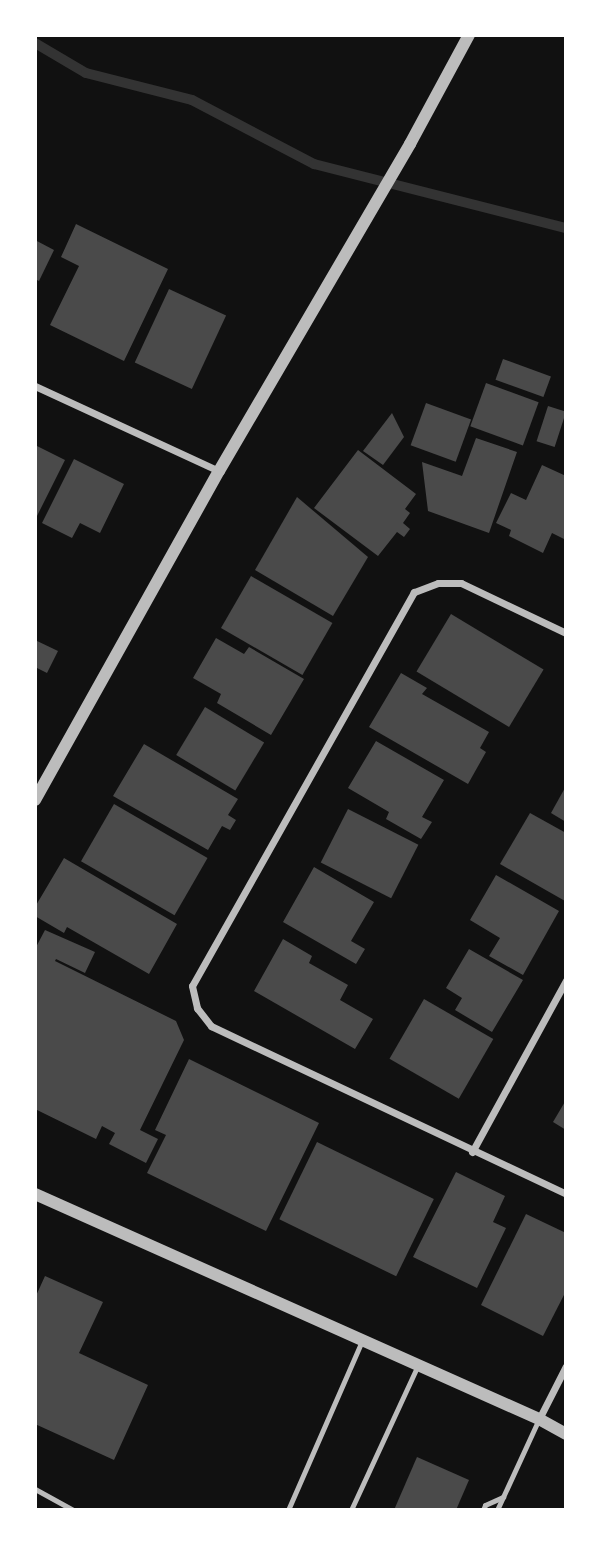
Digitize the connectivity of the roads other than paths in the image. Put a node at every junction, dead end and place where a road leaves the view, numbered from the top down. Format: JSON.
{"nodes":[{"id":1,"x":469,"y":35,"type":"edge"},
{"id":2,"x":35,"y":386,"type":"edge"},
{"id":3,"x":219,"y":471,"type":"junction"},
{"id":4,"x":566,"y":633,"type":"edge"},
{"id":5,"x":35,"y":800,"type":"edge"},
{"id":6,"x":566,"y":980,"type":"edge"},
{"id":7,"x":472,"y":1152,"type":"junction"},
{"id":8,"x":35,"y":1194,"type":"edge"},
{"id":9,"x":566,"y":1194,"type":"edge"},
{"id":10,"x":362,"y":1340,"type":"junction"},
{"id":11,"x":418,"y":1365,"type":"junction"},
{"id":12,"x":566,"y":1366,"type":"edge"},
{"id":13,"x":539,"y":1419,"type":"junction"},
{"id":14,"x":566,"y":1434,"type":"edge"},
{"id":15,"x":35,"y":1489,"type":"edge"},
{"id":16,"x":503,"y":1497,"type":"junction"},
{"id":17,"x":73,"y":1510,"type":"edge"},
{"id":18,"x":288,"y":1510,"type":"edge"},
{"id":19,"x":351,"y":1510,"type":"edge"},
{"id":20,"x":482,"y":1510,"type":"edge"},
{"id":21,"x":497,"y":1510,"type":"edge"}],
"edges":[{"from":1,"to":3,"type":"street"},
{"from":2,"to":3,"type":"street"},
{"from":3,"to":5,"type":"street"},
{"from":4,"to":7,"type":"street"},
{"from":6,"to":7,"type":"street"},
{"from":7,"to":9,"type":"street"},
{"from":8,"to":10,"type":"street"},
{"from":10,"to":11,"type":"street"},
{"from":10,"to":18,"type":"lane"},
{"from":11,"to":13,"type":"street"},
{"from":11,"to":19,"type":"lane"},
{"from":12,"to":13,"type":"street"},
{"from":13,"to":14,"type":"street"},
{"from":13,"to":16,"type":"lane"},
{"from":15,"to":17,"type":"lane"},
{"from":16,"to":20,"type":"lane"},
{"from":16,"to":21,"type":"lane"}]}
